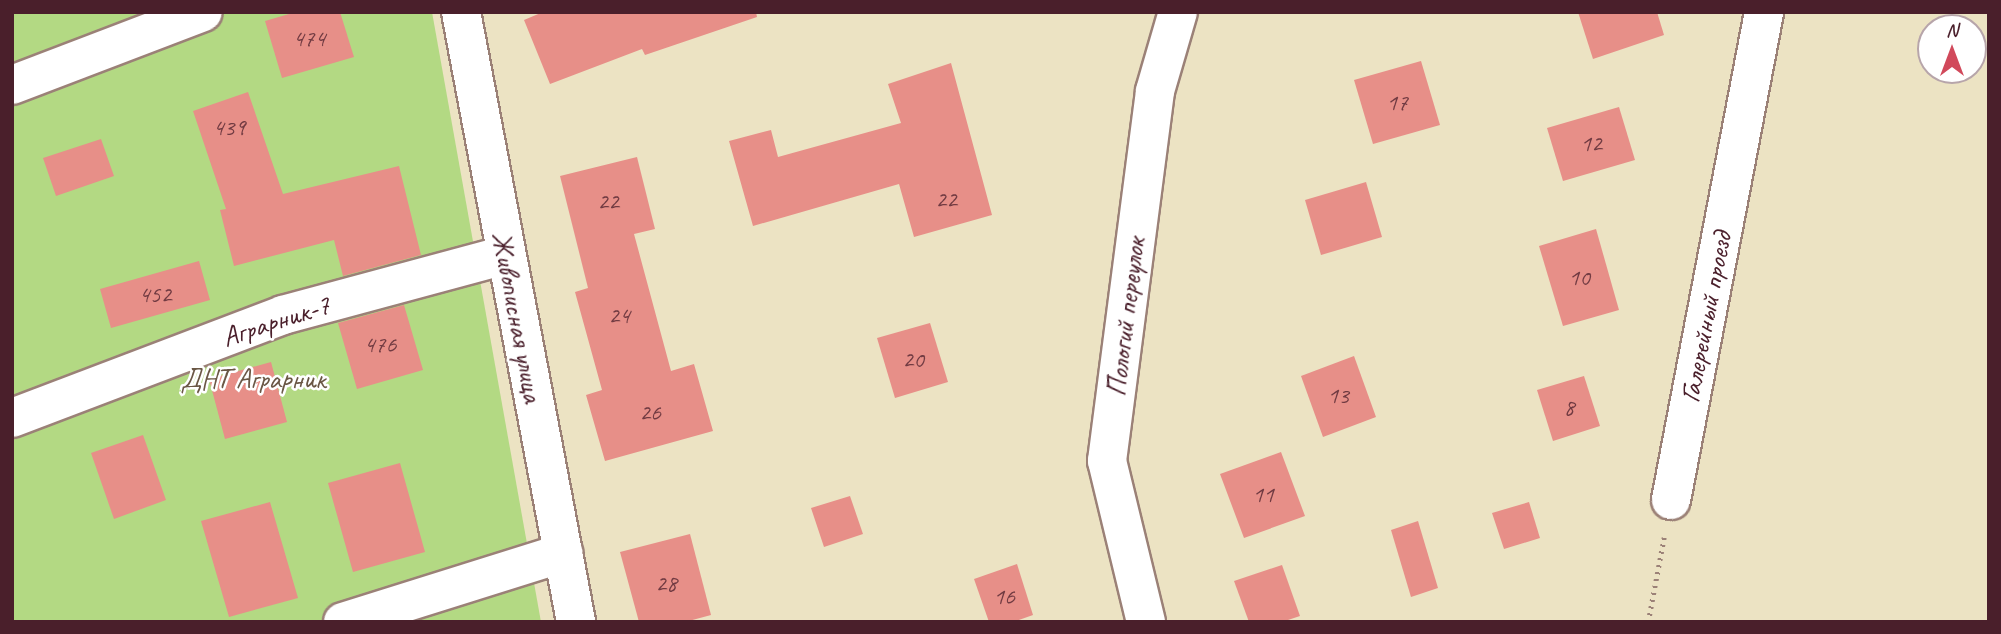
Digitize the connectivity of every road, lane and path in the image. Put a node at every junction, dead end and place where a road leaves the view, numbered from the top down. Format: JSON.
{"nodes":[{"id":1,"x":203,"y":12,"type":"edge"},
{"id":2,"x":461,"y":12,"type":"edge"},
{"id":3,"x":1178,"y":12,"type":"edge"},
{"id":4,"x":1764,"y":12,"type":"edge"},
{"id":5,"x":12,"y":85,"type":"edge"},
{"id":6,"x":505,"y":255,"type":"junction"},
{"id":7,"x":12,"y":418,"type":"edge"},
{"id":8,"x":1671,"y":500,"type":"joint"},
{"id":9,"x":563,"y":553,"type":"junction"},
{"id":10,"x":342,"y":622,"type":"edge"},
{"id":11,"x":576,"y":622,"type":"edge"},
{"id":12,"x":1146,"y":622,"type":"edge"},
{"id":13,"x":1648,"y":622,"type":"edge"}],
"edges":[{"from":1,"to":5,"type":"street"},
{"from":2,"to":6,"type":"street","name":"Живописная улица"},
{"from":3,"to":12,"type":"street","name":"Пологий переулок"},
{"from":4,"to":8,"type":"street","name":"Галерейный проезд"},
{"from":6,"to":7,"type":"street","name":"Аграрник-7"},
{"from":6,"to":9,"type":"street","name":"Живописная улица"},
{"from":8,"to":13,"type":"path"},
{"from":9,"to":10,"type":"street"},
{"from":9,"to":11,"type":"street","name":"Живописная улица"}]}
